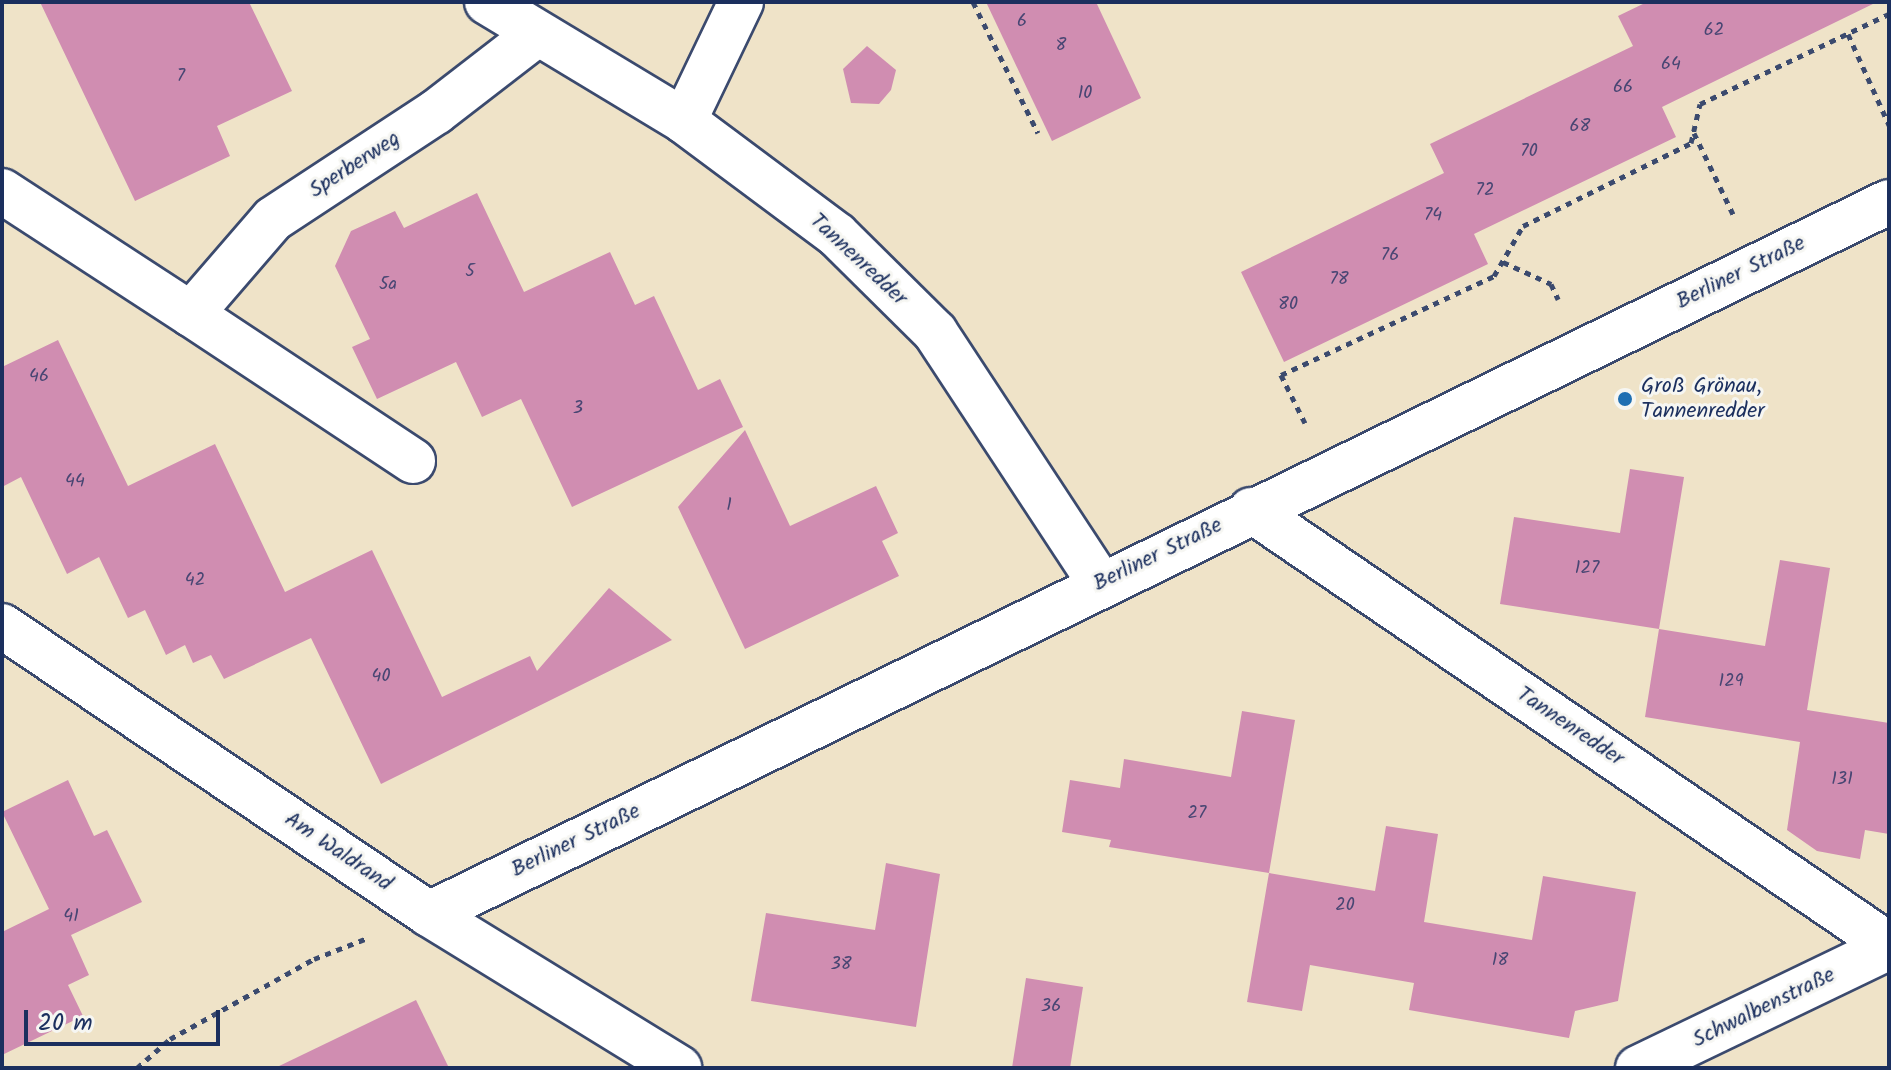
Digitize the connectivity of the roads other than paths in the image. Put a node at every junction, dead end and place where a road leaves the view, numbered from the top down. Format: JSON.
{"nodes":[{"id":1,"x":487,"y":2,"type":"edge"},
{"id":2,"x":741,"y":2,"type":"edge"},
{"id":3,"x":537,"y":34,"type":"junction"},
{"id":4,"x":684,"y":121,"type":"junction"},
{"id":5,"x":2,"y":191,"type":"edge"},
{"id":6,"x":1889,"y":202,"type":"edge"},
{"id":7,"x":191,"y":314,"type":"junction"},
{"id":8,"x":413,"y":461,"type":"dead end"},
{"id":9,"x":1251,"y":510,"type":"junction"},
{"id":10,"x":1100,"y":583,"type":"junction"},
{"id":11,"x":2,"y":626,"type":"edge"},
{"id":12,"x":429,"y":914,"type":"junction"},
{"id":13,"x":1889,"y":946,"type":"edge"},
{"id":14,"x":679,"y":1068,"type":"edge"},
{"id":15,"x":1638,"y":1068,"type":"edge"}],
"edges":[{"from":1,"to":3,"type":"street","name":"Tannenredder"},
{"from":2,"to":4,"type":"street"},
{"from":3,"to":4,"type":"street","name":"Tannenredder"},
{"from":3,"to":7,"type":"street","name":"Sperberweg"},
{"from":4,"to":10,"type":"street","name":"Tannenredder"},
{"from":5,"to":7,"type":"street"},
{"from":6,"to":9,"type":"street","name":"Berliner Straße"},
{"from":7,"to":8,"type":"street"},
{"from":9,"to":10,"type":"street","name":"Berliner Straße"},
{"from":9,"to":13,"type":"street","name":"Tannenredder"},
{"from":10,"to":12,"type":"street","name":"Berliner Straße"},
{"from":11,"to":12,"type":"street","name":"Am Waldrand"},
{"from":12,"to":14,"type":"street","name":"Am Waldrand"},
{"from":13,"to":15,"type":"street","name":"Schwalbenstraße"}]}
